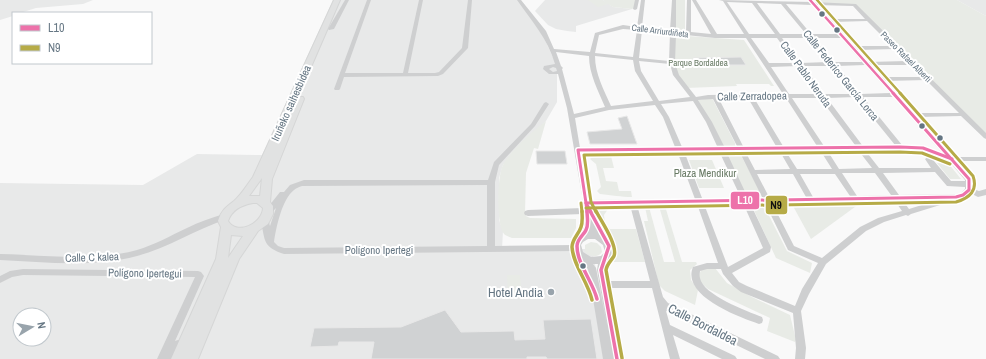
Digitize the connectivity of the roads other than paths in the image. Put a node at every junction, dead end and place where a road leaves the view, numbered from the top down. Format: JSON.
{"nodes":[{"id":1,"x":337,"y":0,"type":"edge"},
{"id":2,"x":343,"y":0,"type":"edge"},
{"id":3,"x":347,"y":0,"type":"edge"},
{"id":4,"x":369,"y":0,"type":"edge"},
{"id":5,"x":421,"y":0,"type":"edge"},
{"id":6,"x":470,"y":0,"type":"edge"},
{"id":7,"x":516,"y":0,"type":"edge"},
{"id":8,"x":519,"y":0,"type":"edge"},
{"id":9,"x":637,"y":0,"type":"edge"},
{"id":10,"x":643,"y":0,"type":"edge"},
{"id":11,"x":674,"y":0,"type":"edge"},
{"id":12,"x":689,"y":0,"type":"edge"},
{"id":13,"x":694,"y":0,"type":"edge"},
{"id":14,"x":721,"y":0,"type":"edge"},
{"id":15,"x":724,"y":0,"type":"edge"},
{"id":16,"x":753,"y":1,"type":"junction"},
{"id":17,"x":812,"y":2,"type":"edge"},
{"id":18,"x":783,"y":3,"type":"junction"},
{"id":19,"x":635,"y":9,"type":"dead end"},
{"id":20,"x":866,"y":20,"type":"dead end"},
{"id":21,"x":829,"y":21,"type":"junction"},
{"id":22,"x":331,"y":29,"type":"junction"},
{"id":23,"x":640,"y":29,"type":"junction"},
{"id":24,"x":673,"y":32,"type":"junction"},
{"id":25,"x":688,"y":34,"type":"junction"},
{"id":26,"x":715,"y":36,"type":"junction"},
{"id":27,"x":748,"y":36,"type":"junction"},
{"id":28,"x":779,"y":36,"type":"junction"},
{"id":29,"x":810,"y":36,"type":"junction"},
{"id":30,"x":842,"y":36,"type":"junction"},
{"id":31,"x":853,"y":48,"type":"junction"},
{"id":32,"x":893,"y":48,"type":"dead end"},
{"id":33,"x":553,"y":50,"type":"junction"},
{"id":34,"x":592,"y":54,"type":"junction"},
{"id":35,"x":636,"y":59,"type":"junction"},
{"id":36,"x":867,"y":63,"type":"junction"},
{"id":37,"x":912,"y":63,"type":"junction"},
{"id":38,"x":672,"y":64,"type":"junction"},
{"id":39,"x":766,"y":64,"type":"junction"},
{"id":40,"x":799,"y":64,"type":"junction"},
{"id":41,"x":833,"y":64,"type":"junction"},
{"id":42,"x":553,"y":65,"type":"junction"},
{"id":43,"x":560,"y":69,"type":"junction"},
{"id":44,"x":554,"y":73,"type":"junction"},
{"id":45,"x":343,"y":75,"type":"junction"},
{"id":46,"x":406,"y":75,"type":"junction"},
{"id":47,"x":562,"y":79,"type":"junction"},
{"id":48,"x":881,"y":79,"type":"junction"},
{"id":49,"x":924,"y":79,"type":"dead end"},
{"id":50,"x":338,"y":89,"type":"dead end"},
{"id":51,"x":895,"y":95,"type":"junction"},
{"id":52,"x":750,"y":96,"type":"junction"},
{"id":53,"x":787,"y":96,"type":"junction"},
{"id":54,"x":822,"y":96,"type":"junction"},
{"id":55,"x":858,"y":96,"type":"junction"},
{"id":56,"x":715,"y":97,"type":"junction"},
{"id":57,"x":694,"y":98,"type":"junction"},
{"id":58,"x":658,"y":103,"type":"junction"},
{"id":59,"x":546,"y":104,"type":"dead end"},
{"id":60,"x":609,"y":108,"type":"junction"},
{"id":61,"x":913,"y":115,"type":"junction"},
{"id":62,"x":959,"y":115,"type":"dead end"},
{"id":63,"x":572,"y":116,"type":"junction"},
{"id":64,"x":986,"y":137,"type":"edge"},
{"id":65,"x":860,"y":147,"type":"junction"},
{"id":66,"x":900,"y":147,"type":"junction"},
{"id":67,"x":679,"y":148,"type":"junction"},
{"id":68,"x":722,"y":148,"type":"junction"},
{"id":69,"x":740,"y":148,"type":"junction"},
{"id":70,"x":780,"y":148,"type":"junction"},
{"id":71,"x":822,"y":148,"type":"junction"},
{"id":72,"x":578,"y":150,"type":"junction"},
{"id":73,"x":950,"y":159,"type":"junction"},
{"id":74,"x":986,"y":159,"type":"edge"},
{"id":75,"x":938,"y":170,"type":"junction"},
{"id":76,"x":877,"y":171,"type":"junction"},
{"id":77,"x":752,"y":172,"type":"junction"},
{"id":78,"x":795,"y":172,"type":"junction"},
{"id":79,"x":838,"y":172,"type":"junction"},
{"id":80,"x":491,"y":182,"type":"junction"},
{"id":81,"x":969,"y":187,"type":"junction"},
{"id":82,"x":290,"y":188,"type":"junction"},
{"id":83,"x":986,"y":192,"type":"edge"},
{"id":84,"x":956,"y":197,"type":"junction"},
{"id":85,"x":855,"y":198,"type":"junction"},
{"id":86,"x":897,"y":198,"type":"junction"},
{"id":87,"x":766,"y":199,"type":"junction"},
{"id":88,"x":811,"y":199,"type":"junction"},
{"id":89,"x":699,"y":200,"type":"junction"},
{"id":90,"x":745,"y":200,"type":"junction"},
{"id":91,"x":633,"y":202,"type":"junction"},
{"id":92,"x":238,"y":203,"type":"junction"},
{"id":93,"x":586,"y":203,"type":"junction"},
{"id":94,"x":266,"y":211,"type":"junction"},
{"id":95,"x":586,"y":211,"type":"junction"},
{"id":96,"x":528,"y":213,"type":"dead end"},
{"id":97,"x":908,"y":213,"type":"junction"},
{"id":98,"x":225,"y":222,"type":"junction"},
{"id":99,"x":254,"y":229,"type":"junction"},
{"id":100,"x":596,"y":236,"type":"junction"},
{"id":101,"x":582,"y":238,"type":"junction"},
{"id":102,"x":270,"y":243,"type":"junction"},
{"id":103,"x":491,"y":249,"type":"junction"},
{"id":104,"x":579,"y":251,"type":"junction"},
{"id":105,"x":0,"y":257,"type":"edge"},
{"id":106,"x":604,"y":259,"type":"junction"},
{"id":107,"x":823,"y":262,"type":"junction"},
{"id":108,"x":725,"y":269,"type":"junction"},
{"id":109,"x":0,"y":280,"type":"edge"},
{"id":110,"x":655,"y":284,"type":"junction"},
{"id":111,"x":604,"y":285,"type":"junction"},
{"id":112,"x":205,"y":298,"type":"junction"},
{"id":113,"x":659,"y":299,"type":"junction"},
{"id":114,"x":797,"y":311,"type":"junction"},
{"id":115,"x":759,"y":320,"type":"dead end"},
{"id":116,"x":667,"y":328,"type":"junction"},
{"id":117,"x":162,"y":359,"type":"edge"},
{"id":118,"x":169,"y":359,"type":"edge"},
{"id":119,"x":178,"y":359,"type":"edge"},
{"id":120,"x":191,"y":359,"type":"edge"},
{"id":121,"x":608,"y":359,"type":"edge"},
{"id":122,"x":617,"y":359,"type":"edge"},
{"id":123,"x":676,"y":359,"type":"edge"},
{"id":124,"x":732,"y":359,"type":"edge"},
{"id":125,"x":775,"y":359,"type":"edge"},
{"id":126,"x":800,"y":359,"type":"edge"}],
"edges":[{"from":1,"to":92,"type":"highway","name":"Iruñeko saihesbidea"},
{"from":2,"to":22,"type":"highway","name":"Iruñeko saihesbidea"},
{"from":3,"to":22,"type":"street"},
{"from":4,"to":45,"type":"street"},
{"from":5,"to":46,"type":"street"},
{"from":6,"to":46,"type":"street"},
{"from":7,"to":42,"type":"street"},
{"from":8,"to":33,"type":"street"},
{"from":9,"to":19,"type":"street"},
{"from":10,"to":23,"type":"street"},
{"from":11,"to":24,"type":"street"},
{"from":12,"to":25,"type":"street"},
{"from":13,"to":26,"type":"street"},
{"from":14,"to":15,"type":"street","name":"Paseo Rafael Alberti"},
{"from":15,"to":16,"type":"street","name":"Paseo Rafael Alberti"},
{"from":15,"to":27,"type":"street"},
{"from":16,"to":18,"type":"street","name":"Paseo Rafael Alberti"},
{"from":16,"to":28,"type":"street","name":"Calle Pablo Neruda"},
{"from":17,"to":18,"type":"street","name":"Paseo Rafael Alberti"},
{"from":17,"to":21,"type":"street"},
{"from":17,"to":37,"type":"street","name":"Paseo Rafael Alberti"},
{"from":18,"to":29,"type":"street","name":"Calle Federico García Lorca"},
{"from":20,"to":21,"type":"street"},
{"from":21,"to":30,"type":"street"},
{"from":22,"to":94,"type":"highway","name":"Iruñeko saihesbidea"},
{"from":23,"to":24,"type":"street","name":"Calle Arriurdiñeta"},
{"from":23,"to":34,"type":"street","name":"Calle Arriurdiñeta"},
{"from":23,"to":35,"type":"street"},
{"from":24,"to":25,"type":"street","name":"Calle Arriurdiñeta"},
{"from":24,"to":38,"type":"street"},
{"from":25,"to":26,"type":"street","name":"Calle Arriurdiñeta"},
{"from":26,"to":27,"type":"street","name":"Calle Arriurdiñeta"},
{"from":27,"to":28,"type":"street","name":"Calle Arriurdiñeta"},
{"from":27,"to":39,"type":"street"},
{"from":28,"to":29,"type":"street","name":"Calle Arriurdiñeta"},
{"from":28,"to":40,"type":"street","name":"Calle Pablo Neruda"},
{"from":29,"to":30,"type":"street","name":"Calle Arriurdiñeta"},
{"from":29,"to":41,"type":"street","name":"Calle Federico García Lorca"},
{"from":30,"to":31,"type":"street"},
{"from":31,"to":32,"type":"street"},
{"from":31,"to":36,"type":"street"},
{"from":33,"to":34,"type":"street"},
{"from":33,"to":43,"type":"street"},
{"from":34,"to":35,"type":"street"},
{"from":34,"to":60,"type":"street","name":"Calle Arriurdiñeta"},
{"from":35,"to":38,"type":"street"},
{"from":35,"to":58,"type":"street"},
{"from":36,"to":37,"type":"street"},
{"from":36,"to":41,"type":"street"},
{"from":36,"to":48,"type":"street"},
{"from":37,"to":64,"type":"street","name":"Paseo Rafael Alberti"},
{"from":38,"to":57,"type":"street"},
{"from":39,"to":40,"type":"street"},
{"from":39,"to":53,"type":"street"},
{"from":40,"to":41,"type":"street"},
{"from":40,"to":54,"type":"street","name":"Calle Pablo Neruda"},
{"from":41,"to":55,"type":"street","name":"Calle Federico García Lorca"},
{"from":42,"to":43,"type":"street"},
{"from":42,"to":44,"type":"street"},
{"from":43,"to":44,"type":"street"},
{"from":43,"to":47,"type":"street"},
{"from":44,"to":47,"type":"street"},
{"from":45,"to":46,"type":"street"},
{"from":45,"to":50,"type":"street"},
{"from":47,"to":63,"type":"street"},
{"from":48,"to":49,"type":"street"},
{"from":48,"to":51,"type":"street"},
{"from":51,"to":55,"type":"street","name":"Calle Zerradopea"},
{"from":51,"to":61,"type":"street"},
{"from":52,"to":53,"type":"street","name":"Calle Zerradopea"},
{"from":52,"to":56,"type":"street","name":"Calle Zerradopea"},
{"from":52,"to":70,"type":"street"},
{"from":53,"to":54,"type":"street","name":"Calle Zerradopea"},
{"from":53,"to":71,"type":"street"},
{"from":54,"to":55,"type":"street","name":"Calle Zerradopea"},
{"from":54,"to":65,"type":"street","name":"Calle Pablo Neruda"},
{"from":55,"to":66,"type":"street","name":"Calle Federico García Lorca"},
{"from":56,"to":57,"type":"street","name":"Calle Zerradopea"},
{"from":56,"to":69,"type":"street"},
{"from":57,"to":58,"type":"street","name":"Calle Zerradopea"},
{"from":57,"to":68,"type":"street"},
{"from":58,"to":60,"type":"street","name":"Calle Zerradopea"},
{"from":58,"to":67,"type":"street"},
{"from":59,"to":80,"type":"street"},
{"from":60,"to":63,"type":"street"},
{"from":61,"to":62,"type":"street"},
{"from":61,"to":73,"type":"street"},
{"from":63,"to":72,"type":"street"},
{"from":65,"to":66,"type":"street"},
{"from":65,"to":71,"type":"street"},
{"from":65,"to":76,"type":"street","name":"Calle Pablo Neruda"},
{"from":66,"to":73,"type":"street"},
{"from":67,"to":68,"type":"street"},
{"from":67,"to":72,"type":"street"},
{"from":67,"to":89,"type":"street"},
{"from":68,"to":69,"type":"street"},
{"from":68,"to":90,"type":"street"},
{"from":69,"to":70,"type":"street"},
{"from":69,"to":77,"type":"street"},
{"from":70,"to":71,"type":"street"},
{"from":70,"to":78,"type":"street"},
{"from":71,"to":79,"type":"street"},
{"from":72,"to":93,"type":"street"},
{"from":73,"to":74,"type":"street"},
{"from":73,"to":75,"type":"street"},
{"from":73,"to":81,"type":"street"},
{"from":75,"to":76,"type":"street"},
{"from":75,"to":81,"type":"street"},
{"from":76,"to":79,"type":"street"},
{"from":76,"to":86,"type":"street","name":"Calle Pablo Neruda"},
{"from":77,"to":78,"type":"street"},
{"from":77,"to":87,"type":"street"},
{"from":78,"to":79,"type":"street"},
{"from":78,"to":88,"type":"street"},
{"from":79,"to":85,"type":"street"},
{"from":80,"to":82,"type":"street"},
{"from":80,"to":103,"type":"street"},
{"from":81,"to":83,"type":"street"},
{"from":81,"to":84,"type":"street"},
{"from":82,"to":94,"type":"street"},
{"from":82,"to":102,"type":"street"},
{"from":84,"to":86,"type":"street"},
{"from":84,"to":97,"type":"street"},
{"from":85,"to":86,"type":"street"},
{"from":85,"to":88,"type":"street"},
{"from":86,"to":97,"type":"street","name":"Calle Pablo Neruda"},
{"from":87,"to":88,"type":"street"},
{"from":87,"to":90,"type":"street"},
{"from":87,"to":107,"type":"street"},
{"from":89,"to":90,"type":"street"},
{"from":89,"to":91,"type":"street"},
{"from":89,"to":108,"type":"street"},
{"from":90,"to":108,"type":"street"},
{"from":91,"to":93,"type":"street"},
{"from":91,"to":110,"type":"street","name":"Calle Bordaldea"},
{"from":92,"to":94,"type":"highway"},
{"from":92,"to":98,"type":"highway"},
{"from":93,"to":95,"type":"street"},
{"from":93,"to":100,"type":"street"},
{"from":94,"to":99,"type":"highway"},
{"from":94,"to":102,"type":"street"},
{"from":95,"to":96,"type":"street"},
{"from":95,"to":101,"type":"street"},
{"from":97,"to":107,"type":"street"},
{"from":98,"to":99,"type":"highway"},
{"from":98,"to":105,"type":"street","name":"Calle C kalea"},
{"from":98,"to":112,"type":"highway"},
{"from":99,"to":120,"type":"highway"},
{"from":100,"to":101,"type":"street"},
{"from":100,"to":106,"type":"street"},
{"from":101,"to":104,"type":"street"},
{"from":102,"to":103,"type":"street","name":"Polígono Ipertegi"},
{"from":103,"to":104,"type":"street","name":"Polígono Ipertegi"},
{"from":104,"to":106,"type":"street"},
{"from":104,"to":121,"type":"street"},
{"from":106,"to":111,"type":"street"},
{"from":107,"to":114,"type":"street"},
{"from":108,"to":114,"type":"street"},
{"from":108,"to":115,"type":"street"},
{"from":109,"to":117,"type":"street","name":"Polígono Ipertegui"},
{"from":110,"to":111,"type":"street"},
{"from":110,"to":113,"type":"street","name":"Calle Bordaldea"},
{"from":111,"to":122,"type":"street"},
{"from":112,"to":118,"type":"street"},
{"from":112,"to":119,"type":"highway"},
{"from":113,"to":116,"type":"street"},
{"from":113,"to":125,"type":"street","name":"Calle Bordaldea"},
{"from":114,"to":126,"type":"street"},
{"from":116,"to":123,"type":"street"},
{"from":116,"to":124,"type":"street"}]}
